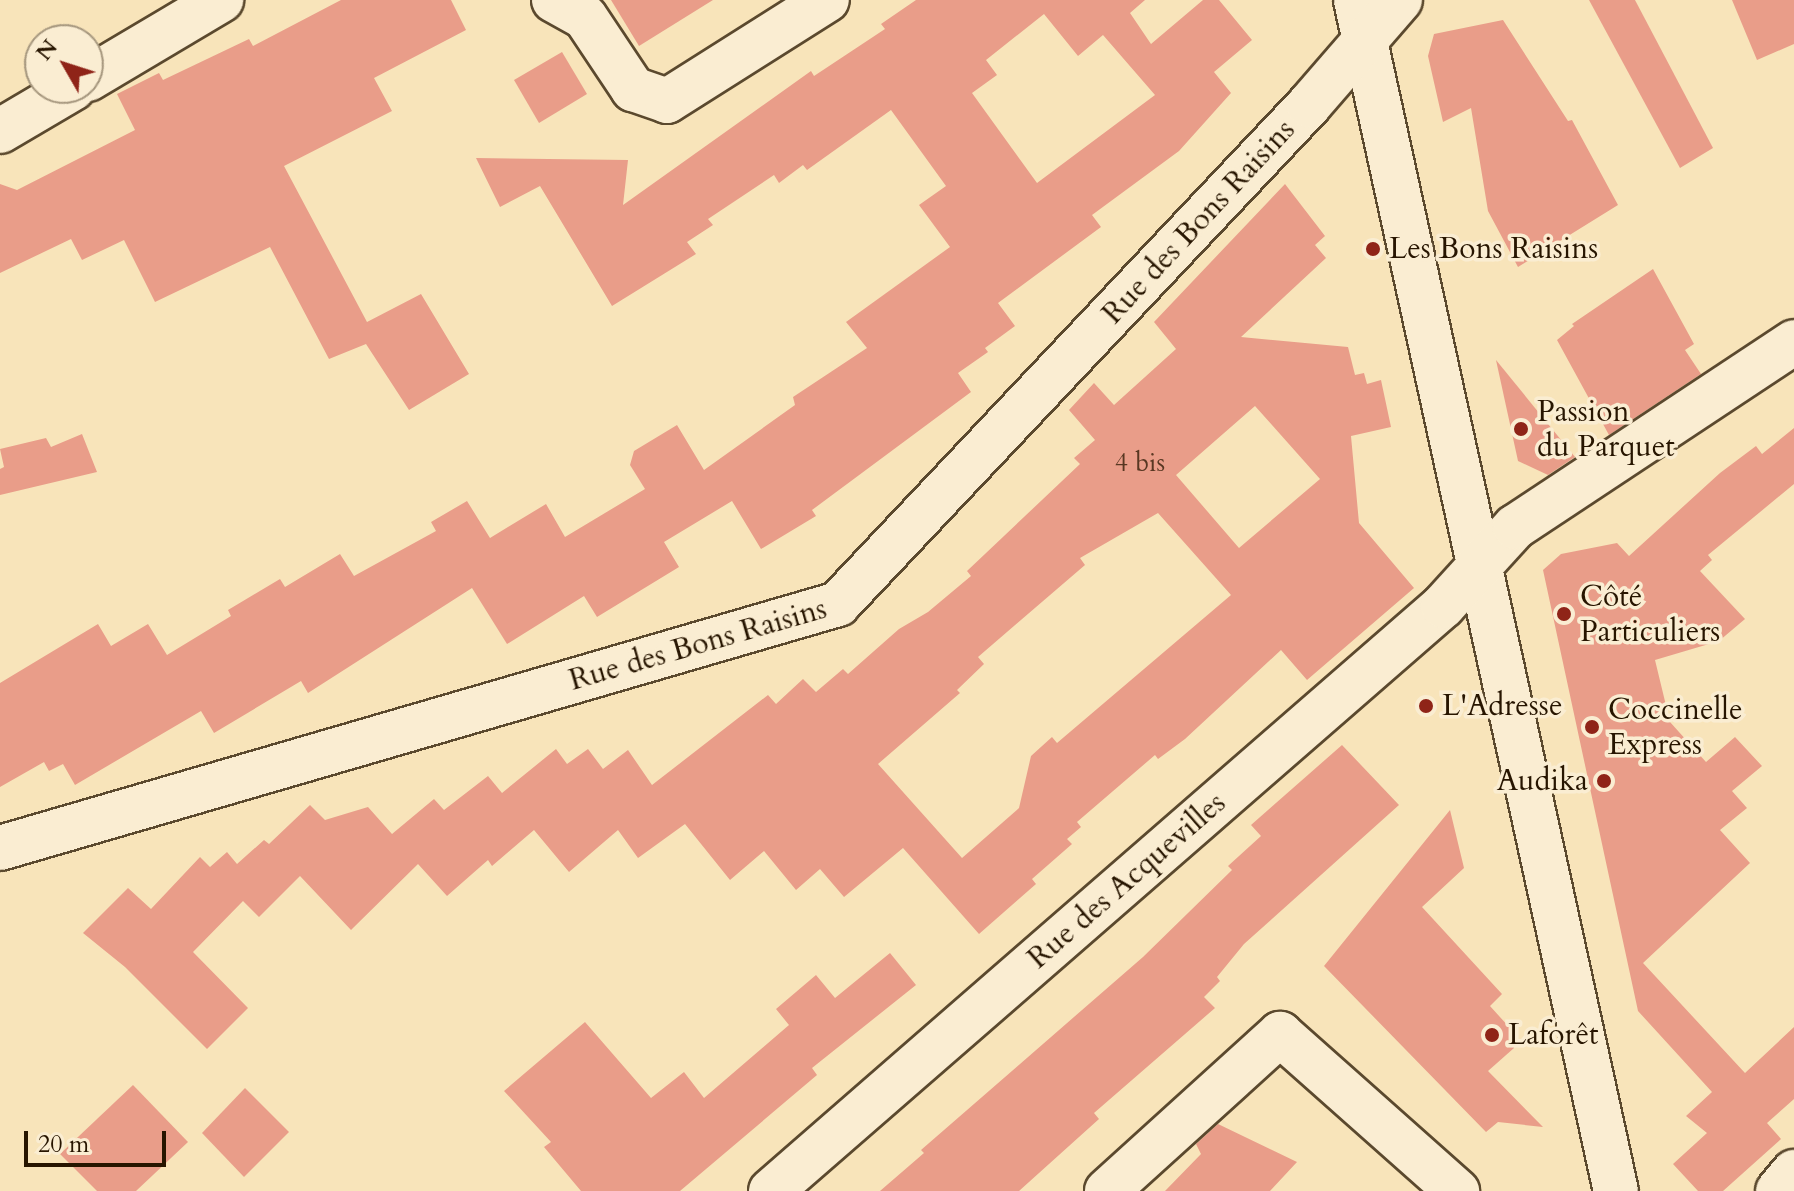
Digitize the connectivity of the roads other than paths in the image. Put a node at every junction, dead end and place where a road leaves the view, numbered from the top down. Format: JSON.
{"nodes":[{"id":1,"x":221,"y":0,"type":"edge"},
{"id":2,"x":554,"y":0,"type":"edge"},
{"id":3,"x":827,"y":0,"type":"edge"},
{"id":4,"x":1400,"y":0,"type":"edge"},
{"id":5,"x":1361,"y":20,"type":"edge"},
{"id":6,"x":104,"y":69,"type":"edge"},
{"id":7,"x":46,"y":104,"type":"edge"},
{"id":8,"x":0,"y":131,"type":"edge"},
{"id":9,"x":1794,"y":342,"type":"edge"},
{"id":10,"x":1479,"y":566,"type":"junction"},
{"id":11,"x":0,"y":848,"type":"edge"},
{"id":12,"x":1794,"y":1172,"type":"edge"},
{"id":13,"x":771,"y":1191,"type":"edge"},
{"id":14,"x":1107,"y":1191,"type":"edge"},
{"id":15,"x":1457,"y":1191,"type":"edge"},
{"id":16,"x":1616,"y":1191,"type":"edge"},
{"id":17,"x":1778,"y":1191,"type":"edge"}],
"edges":[{"from":1,"to":6,"type":"street"},
{"from":2,"to":3,"type":"street"},
{"from":4,"to":5,"type":"street","name":"Rue des Bons Raisins"},
{"from":5,"to":10,"type":"street"},
{"from":5,"to":11,"type":"street","name":"Rue des Bons Raisins"},
{"from":7,"to":8,"type":"street"},
{"from":9,"to":10,"type":"street","name":"Rue des Acquevilles"},
{"from":10,"to":13,"type":"street","name":"Rue des Acquevilles"},
{"from":10,"to":16,"type":"street"},
{"from":12,"to":17,"type":"street"},
{"from":14,"to":15,"type":"street"}]}
